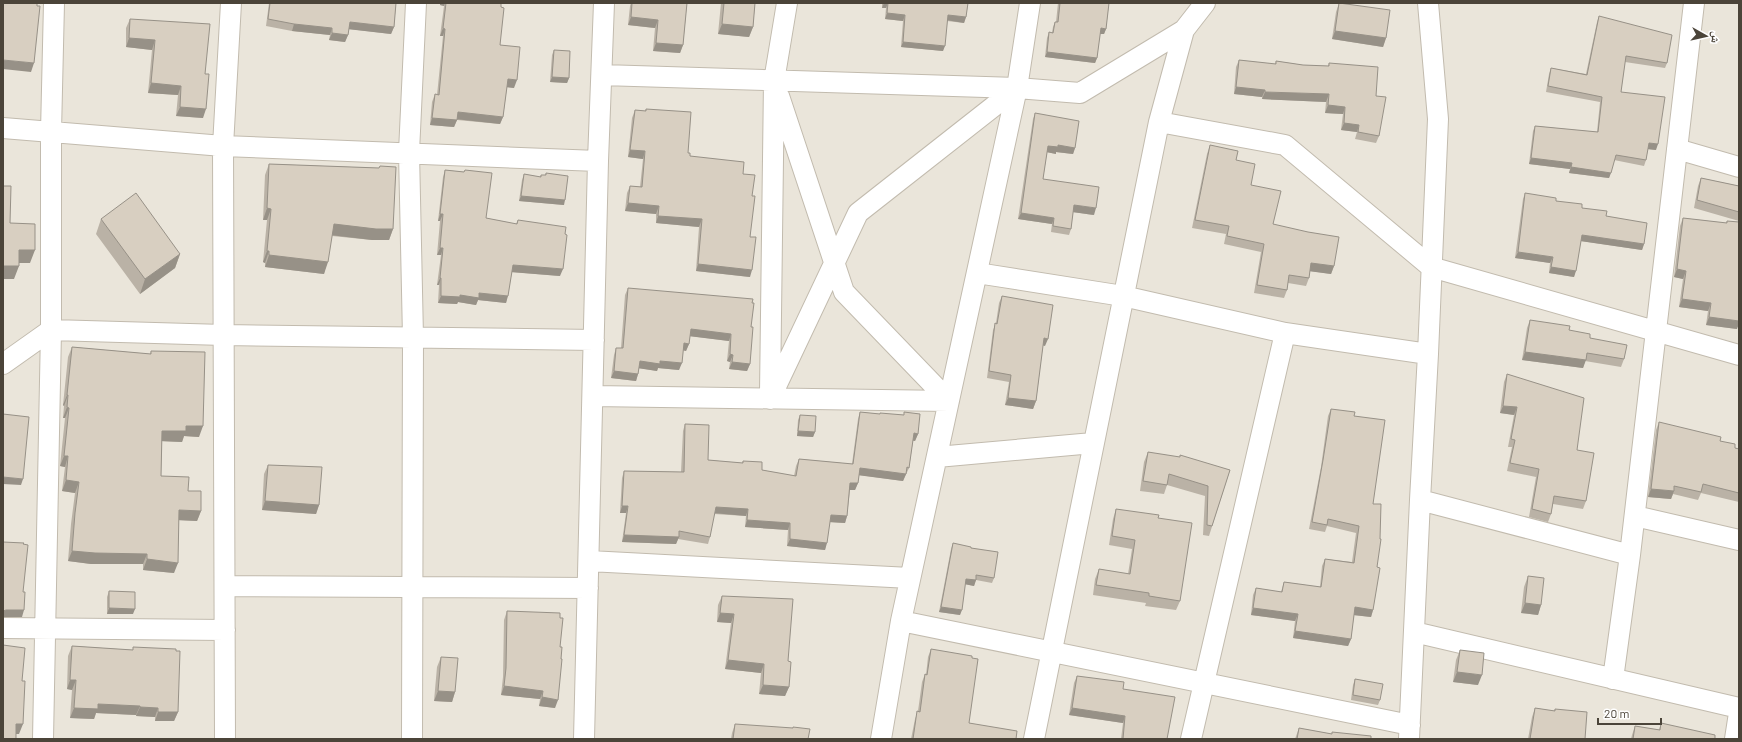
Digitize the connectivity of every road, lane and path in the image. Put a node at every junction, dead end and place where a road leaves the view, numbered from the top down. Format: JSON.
{"nodes":[{"id":1,"x":54,"y":3,"type":"edge"},
{"id":2,"x":231,"y":3,"type":"edge"},
{"id":3,"x":416,"y":3,"type":"edge"},
{"id":4,"x":604,"y":3,"type":"edge"},
{"id":5,"x":787,"y":3,"type":"edge"},
{"id":6,"x":1030,"y":3,"type":"edge"},
{"id":7,"x":1205,"y":3,"type":"edge"},
{"id":8,"x":1428,"y":3,"type":"edge"},
{"id":9,"x":1694,"y":3,"type":"edge"},
{"id":10,"x":1184,"y":30,"type":"junction"},
{"id":11,"x":602,"y":76,"type":"junction"},
{"id":12,"x":774,"y":81,"type":"junction"},
{"id":13,"x":1017,"y":88,"type":"junction"},
{"id":14,"x":1159,"y":122,"type":"junction"},
{"id":15,"x":3,"y":128,"type":"edge"},
{"id":16,"x":51,"y":132,"type":"junction"},
{"id":17,"x":224,"y":146,"type":"junction"},
{"id":18,"x":1677,"y":149,"type":"junction"},
{"id":19,"x":409,"y":152,"type":"junction"},
{"id":20,"x":598,"y":161,"type":"junction"},
{"id":21,"x":1739,"y":167,"type":"edge"},
{"id":22,"x":835,"y":263,"type":"junction"},
{"id":23,"x":1431,"y":267,"type":"junction"},
{"id":24,"x":977,"y":273,"type":"junction"},
{"id":25,"x":1123,"y":296,"type":"junction"},
{"id":26,"x":51,"y":330,"type":"junction"},
{"id":27,"x":1656,"y":331,"type":"junction"},
{"id":28,"x":1285,"y":333,"type":"junction"},
{"id":29,"x":224,"y":335,"type":"junction"},
{"id":30,"x":413,"y":338,"type":"junction"},
{"id":31,"x":594,"y":340,"type":"junction"},
{"id":32,"x":1428,"y":354,"type":"junction"},
{"id":33,"x":1739,"y":355,"type":"edge"},
{"id":34,"x":3,"y":364,"type":"edge"},
{"id":35,"x":593,"y":396,"type":"junction"},
{"id":36,"x":770,"y":399,"type":"junction"},
{"id":37,"x":949,"y":401,"type":"junction"},
{"id":38,"x":1093,"y":443,"type":"junction"},
{"id":39,"x":937,"y":457,"type":"junction"},
{"id":40,"x":1420,"y":500,"type":"junction"},
{"id":41,"x":1635,"y":516,"type":"junction"},
{"id":42,"x":1739,"y":540,"type":"edge"},
{"id":43,"x":1630,"y":555,"type":"junction"},
{"id":44,"x":589,"y":561,"type":"junction"},
{"id":45,"x":910,"y":578,"type":"junction"},
{"id":46,"x":224,"y":586,"type":"junction"},
{"id":47,"x":412,"y":587,"type":"junction"},
{"id":48,"x":588,"y":588,"type":"junction"},
{"id":49,"x":901,"y":621,"type":"junction"},
{"id":50,"x":3,"y":628,"type":"edge"},
{"id":51,"x":45,"y":628,"type":"junction"},
{"id":52,"x":225,"y":630,"type":"junction"},
{"id":53,"x":1414,"y":632,"type":"junction"},
{"id":54,"x":1052,"y":652,"type":"junction"},
{"id":55,"x":1613,"y":679,"type":"junction"},
{"id":56,"x":1205,"y":683,"type":"junction"},
{"id":57,"x":1739,"y":708,"type":"edge"},
{"id":58,"x":1739,"y":713,"type":"edge"},
{"id":59,"x":1410,"y":732,"type":"edge"},
{"id":60,"x":43,"y":739,"type":"edge"},
{"id":61,"x":225,"y":739,"type":"edge"},
{"id":62,"x":412,"y":739,"type":"edge"},
{"id":63,"x":584,"y":739,"type":"edge"},
{"id":64,"x":881,"y":739,"type":"edge"},
{"id":65,"x":1034,"y":739,"type":"edge"},
{"id":66,"x":1191,"y":739,"type":"edge"},
{"id":67,"x":1735,"y":739,"type":"edge"}],
"edges":[{"from":1,"to":16,"type":"street"},
{"from":2,"to":17,"type":"street"},
{"from":3,"to":19,"type":"street"},
{"from":4,"to":11,"type":"street"},
{"from":5,"to":12,"type":"street"},
{"from":6,"to":13,"type":"street"},
{"from":7,"to":10,"type":"street"},
{"from":8,"to":23,"type":"street"},
{"from":9,"to":18,"type":"street"},
{"from":10,"to":13,"type":"street"},
{"from":10,"to":14,"type":"street"},
{"from":11,"to":12,"type":"street"},
{"from":11,"to":20,"type":"street"},
{"from":12,"to":13,"type":"street"},
{"from":12,"to":22,"type":"street"},
{"from":12,"to":36,"type":"street"},
{"from":13,"to":22,"type":"street"},
{"from":13,"to":24,"type":"street"},
{"from":14,"to":23,"type":"street"},
{"from":14,"to":25,"type":"street"},
{"from":15,"to":16,"type":"street"},
{"from":16,"to":17,"type":"street"},
{"from":16,"to":26,"type":"street"},
{"from":17,"to":19,"type":"street"},
{"from":17,"to":29,"type":"street"},
{"from":18,"to":21,"type":"street"},
{"from":18,"to":27,"type":"street"},
{"from":19,"to":20,"type":"street"},
{"from":19,"to":30,"type":"street"},
{"from":20,"to":31,"type":"street"},
{"from":22,"to":36,"type":"street"},
{"from":22,"to":37,"type":"street"},
{"from":23,"to":27,"type":"street"},
{"from":23,"to":32,"type":"street"},
{"from":24,"to":25,"type":"street"},
{"from":24,"to":37,"type":"street"},
{"from":25,"to":28,"type":"street"},
{"from":25,"to":38,"type":"street"},
{"from":26,"to":29,"type":"street"},
{"from":26,"to":34,"type":"street"},
{"from":26,"to":51,"type":"street"},
{"from":27,"to":33,"type":"street"},
{"from":27,"to":41,"type":"street"},
{"from":28,"to":32,"type":"street"},
{"from":28,"to":56,"type":"street"},
{"from":29,"to":30,"type":"street"},
{"from":29,"to":46,"type":"street"},
{"from":30,"to":31,"type":"street"},
{"from":30,"to":47,"type":"street"},
{"from":31,"to":35,"type":"street"},
{"from":32,"to":40,"type":"street"},
{"from":35,"to":36,"type":"street"},
{"from":35,"to":44,"type":"street"},
{"from":36,"to":37,"type":"street"},
{"from":37,"to":39,"type":"street"},
{"from":38,"to":39,"type":"street"},
{"from":38,"to":54,"type":"street"},
{"from":39,"to":45,"type":"street"},
{"from":40,"to":43,"type":"street"},
{"from":40,"to":53,"type":"street"},
{"from":41,"to":42,"type":"street"},
{"from":41,"to":43,"type":"street"},
{"from":43,"to":55,"type":"street"},
{"from":44,"to":45,"type":"street"},
{"from":44,"to":48,"type":"street"},
{"from":45,"to":49,"type":"street"},
{"from":46,"to":47,"type":"street"},
{"from":46,"to":52,"type":"street"},
{"from":47,"to":48,"type":"street"},
{"from":47,"to":62,"type":"street"},
{"from":48,"to":63,"type":"street"},
{"from":49,"to":54,"type":"street"},
{"from":49,"to":64,"type":"street"},
{"from":50,"to":51,"type":"street"},
{"from":51,"to":52,"type":"street"},
{"from":51,"to":60,"type":"street"},
{"from":52,"to":61,"type":"street"},
{"from":53,"to":55,"type":"street"},
{"from":53,"to":59,"type":"street"},
{"from":54,"to":56,"type":"street"},
{"from":54,"to":65,"type":"street"},
{"from":55,"to":57,"type":"street"},
{"from":56,"to":59,"type":"street"},
{"from":56,"to":66,"type":"street"},
{"from":58,"to":67,"type":"street"}]}
